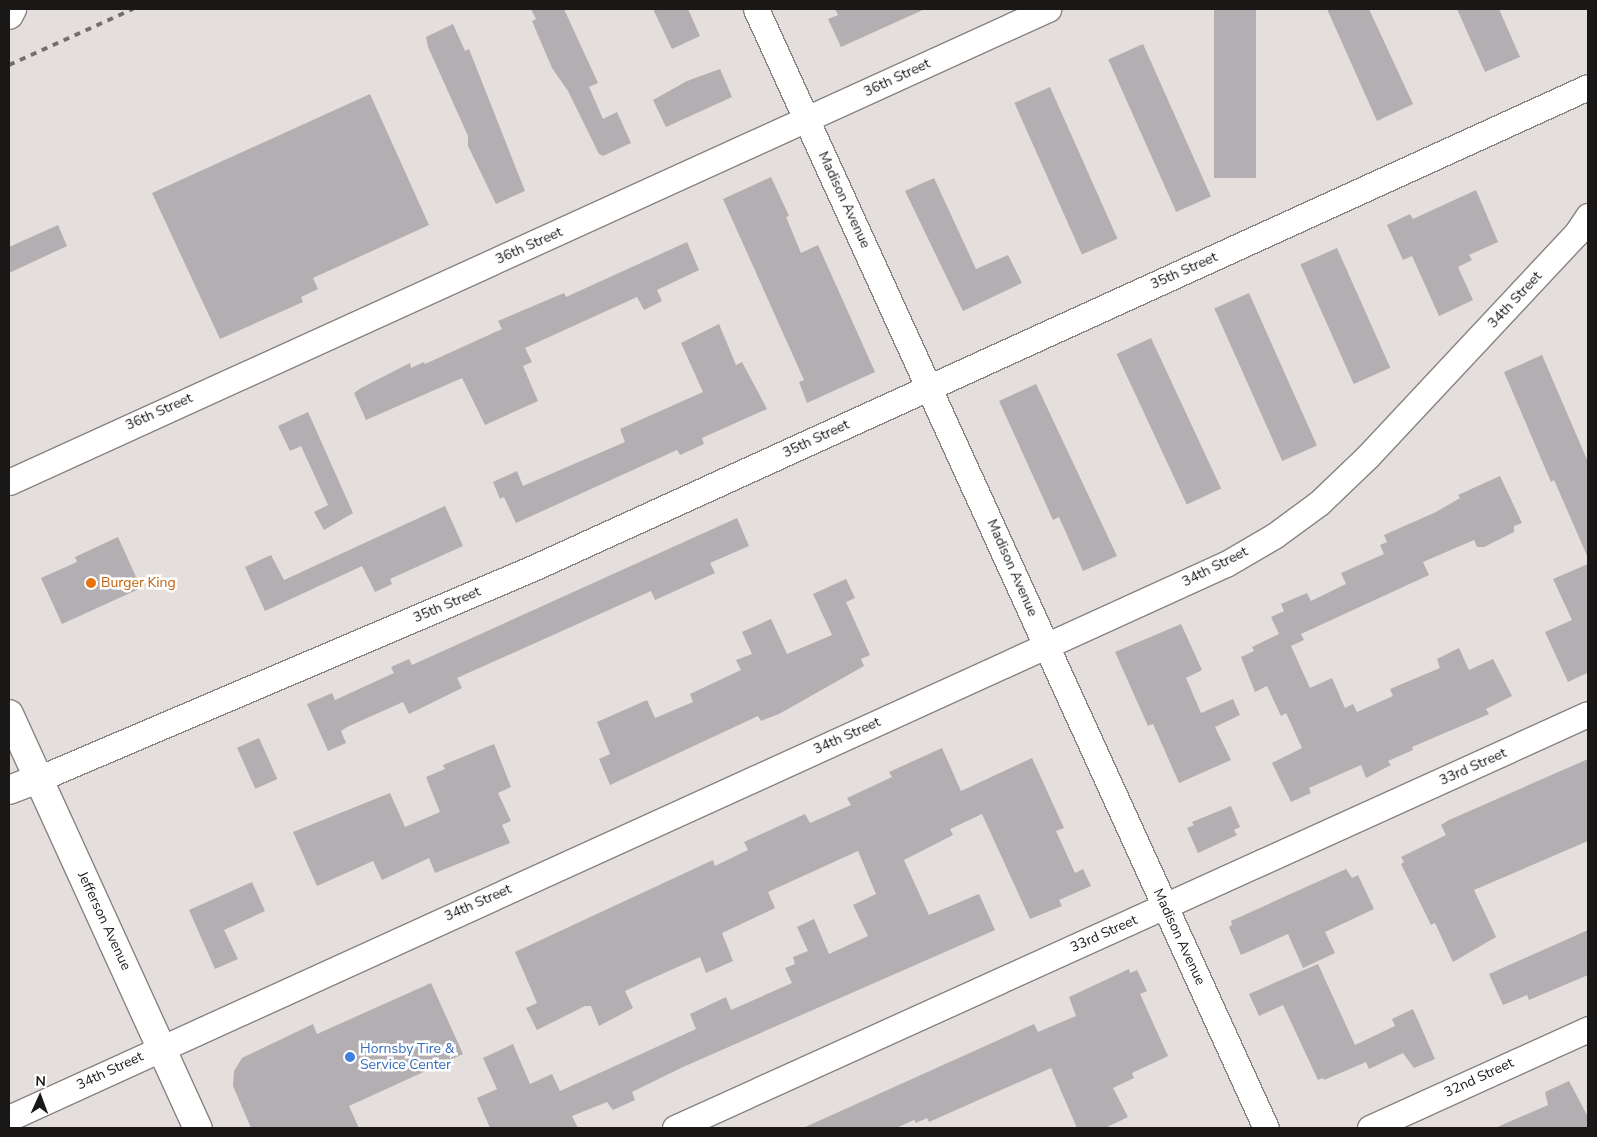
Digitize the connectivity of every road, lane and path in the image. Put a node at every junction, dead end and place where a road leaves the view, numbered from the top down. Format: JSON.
{"nodes":[{"id":1,"x":12,"y":9,"type":"edge"},
{"id":2,"x":756,"y":9,"type":"edge"},
{"id":3,"x":1048,"y":9,"type":"edge"},
{"id":4,"x":9,"y":14,"type":"edge"},
{"id":5,"x":1588,"y":87,"type":"edge"},
{"id":6,"x":807,"y":119,"type":"junction"},
{"id":7,"x":1588,"y":216,"type":"edge"},
{"id":8,"x":929,"y":387,"type":"junction"},
{"id":9,"x":9,"y":482,"type":"edge"},
{"id":10,"x":1047,"y":646,"type":"junction"},
{"id":11,"x":9,"y":714,"type":"edge"},
{"id":12,"x":1588,"y":714,"type":"edge"},
{"id":13,"x":38,"y":779,"type":"junction"},
{"id":14,"x":9,"y":790,"type":"edge"},
{"id":15,"x":1165,"y":907,"type":"junction"},
{"id":16,"x":1588,"y":1029,"type":"edge"},
{"id":17,"x":161,"y":1047,"type":"junction"},
{"id":18,"x":9,"y":1118,"type":"edge"},
{"id":19,"x":198,"y":1128,"type":"edge"},
{"id":20,"x":675,"y":1128,"type":"edge"},
{"id":21,"x":1266,"y":1128,"type":"edge"},
{"id":22,"x":1370,"y":1128,"type":"edge"}],
"edges":[{"from":1,"to":4,"type":"main road"},
{"from":2,"to":6,"type":"street","name":"Madison Avenue"},
{"from":3,"to":6,"type":"street","name":"36th Street"},
{"from":5,"to":8,"type":"street","name":"35th Street"},
{"from":6,"to":8,"type":"street","name":"Madison Avenue"},
{"from":6,"to":9,"type":"street","name":"36th Street"},
{"from":7,"to":10,"type":"street","name":"34th Street"},
{"from":8,"to":10,"type":"street","name":"Madison Avenue"},
{"from":8,"to":13,"type":"street","name":"35th Street"},
{"from":10,"to":15,"type":"street","name":"Madison Avenue"},
{"from":10,"to":17,"type":"street","name":"34th Street"},
{"from":11,"to":13,"type":"main road","name":"Jefferson Avenue"},
{"from":12,"to":15,"type":"street","name":"33rd Street"},
{"from":13,"to":14,"type":"main road"},
{"from":13,"to":17,"type":"main road","name":"Jefferson Avenue"},
{"from":15,"to":20,"type":"street","name":"33rd Street"},
{"from":15,"to":21,"type":"street","name":"Madison Avenue"},
{"from":16,"to":22,"type":"street","name":"32nd Street"},
{"from":17,"to":18,"type":"street","name":"34th Street"},
{"from":17,"to":19,"type":"main road","name":"Jefferson Avenue"}]}
